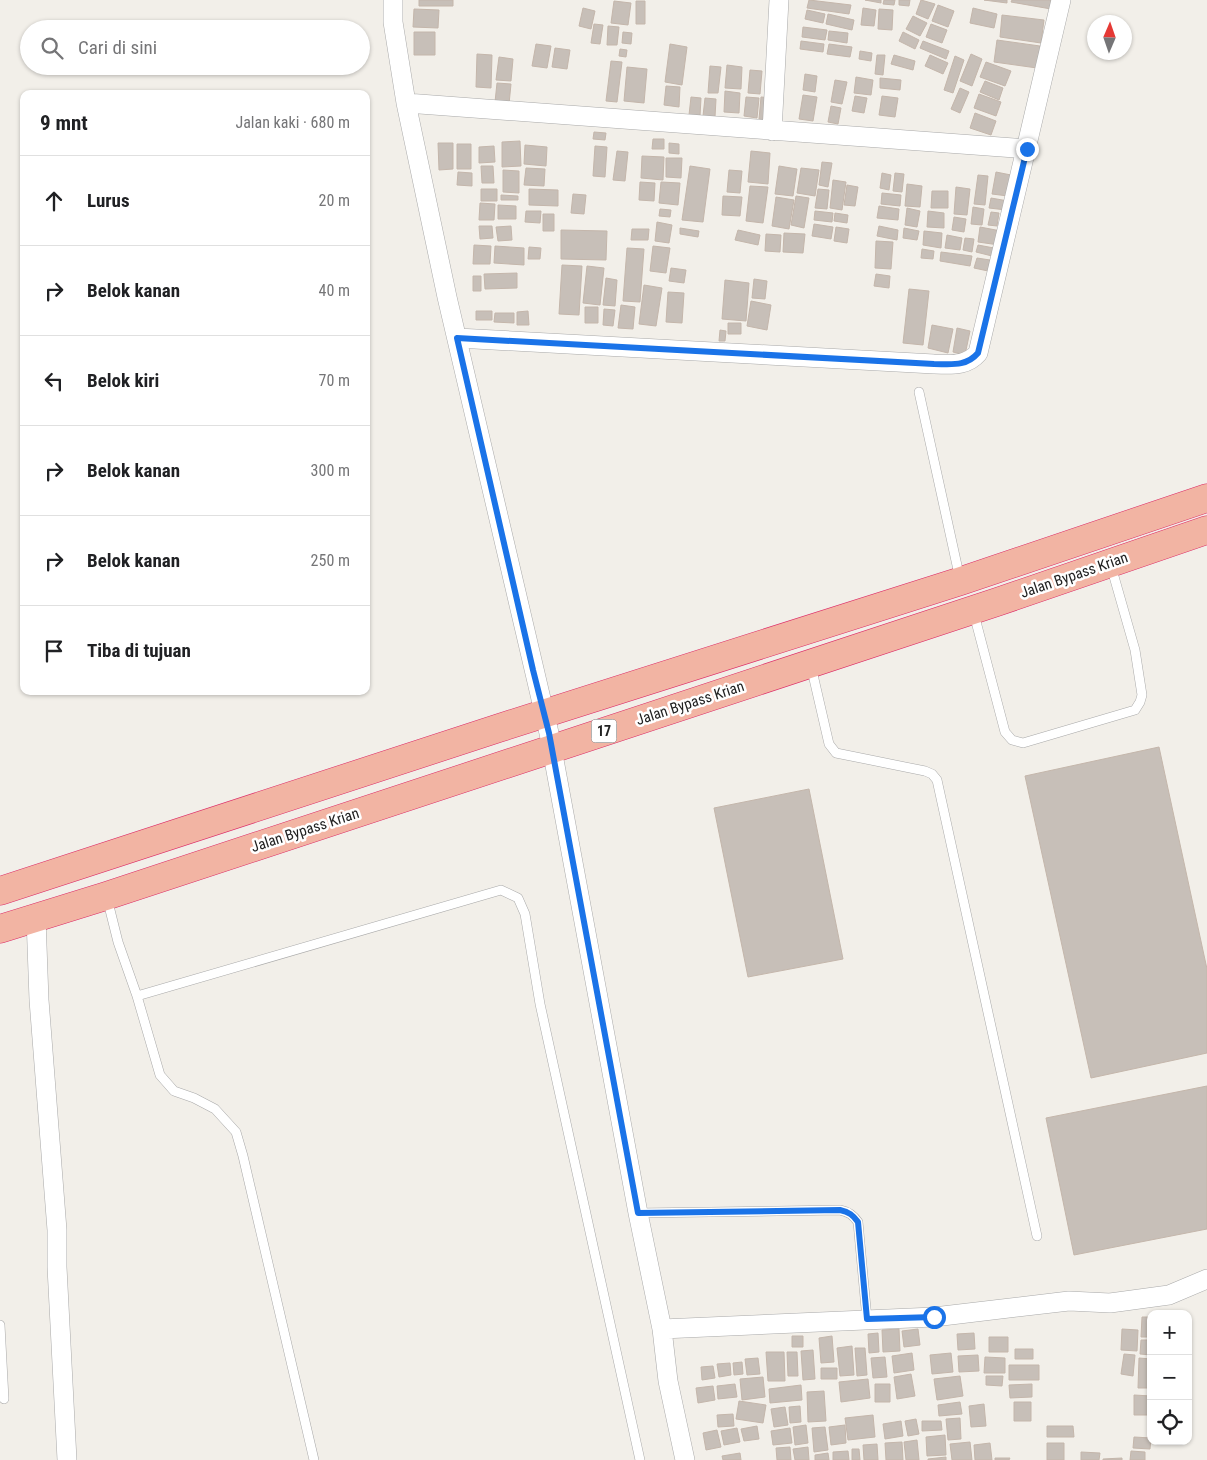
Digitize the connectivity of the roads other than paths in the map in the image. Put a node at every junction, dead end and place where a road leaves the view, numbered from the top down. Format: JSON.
{"nodes":[{"id":1,"x":393,"y":0,"type":"edge"},
{"id":2,"x":779,"y":0,"type":"edge"},
{"id":3,"x":1061,"y":0,"type":"edge"},
{"id":4,"x":406,"y":103,"type":"junction"},
{"id":5,"x":772,"y":131,"type":"junction"},
{"id":6,"x":1027,"y":149,"type":"junction"},
{"id":7,"x":457,"y":338,"type":"junction"},
{"id":8,"x":919,"y":392,"type":"dead end"},
{"id":9,"x":1207,"y":498,"type":"edge"},
{"id":10,"x":1207,"y":530,"type":"edge"},
{"id":11,"x":1110,"y":563,"type":"junction"},
{"id":12,"x":960,"y":581,"type":"junction"},
{"id":13,"x":973,"y":610,"type":"junction"},
{"id":14,"x":811,"y":663,"type":"junction"},
{"id":15,"x":545,"y":714,"type":"junction"},
{"id":16,"x":552,"y":749,"type":"junction"},
{"id":17,"x":0,"y":891,"type":"edge"},
{"id":18,"x":106,"y":896,"type":"junction"},
{"id":19,"x":36,"y":918,"type":"junction"},
{"id":20,"x":0,"y":929,"type":"edge"},
{"id":21,"x":137,"y":996,"type":"junction"},
{"id":22,"x":638,"y":1213,"type":"junction"},
{"id":23,"x":1037,"y":1236,"type":"dead end"},
{"id":24,"x":1207,"y":1279,"type":"edge"},
{"id":25,"x":867,"y":1319,"type":"junction"},
{"id":26,"x":0,"y":1326,"type":"edge"},
{"id":27,"x":662,"y":1329,"type":"junction"},
{"id":28,"x":4,"y":1399,"type":"dead end"},
{"id":29,"x":67,"y":1460,"type":"edge"},
{"id":30,"x":314,"y":1460,"type":"edge"},
{"id":31,"x":640,"y":1460,"type":"edge"},
{"id":32,"x":685,"y":1460,"type":"edge"}],
"edges":[{"from":1,"to":4,"type":"street"},
{"from":2,"to":5,"type":"street"},
{"from":3,"to":6,"type":"street"},
{"from":4,"to":5,"type":"street"},
{"from":4,"to":7,"type":"street"},
{"from":5,"to":6,"type":"street"},
{"from":6,"to":7,"type":"street"},
{"from":7,"to":15,"type":"street"},
{"from":8,"to":12,"type":"lane"},
{"from":9,"to":12,"type":"highway","name":"Jalan Bypass Krian","number":"17"},
{"from":10,"to":11,"type":"highway","name":"Jalan Bypass Krian","number":"17"},
{"from":11,"to":13,"type":"highway","name":"Jalan Bypass Krian","number":"17"},
{"from":11,"to":13,"type":"lane"},
{"from":12,"to":15,"type":"highway","name":"Jalan Bypass Krian","number":"17"},
{"from":13,"to":14,"type":"highway","name":"Jalan Bypass Krian","number":"17"},
{"from":14,"to":16,"type":"highway","name":"Jalan Bypass Krian","number":"17"},
{"from":14,"to":23,"type":"lane"},
{"from":15,"to":16,"type":"street"},
{"from":15,"to":17,"type":"highway","name":"Jalan Bypass Krian","number":"17"},
{"from":16,"to":18,"type":"highway","name":"Jalan Bypass Krian","number":"17"},
{"from":16,"to":22,"type":"street"},
{"from":18,"to":19,"type":"highway","name":"Jalan Bypass Krian","number":"17"},
{"from":18,"to":21,"type":"lane"},
{"from":19,"to":20,"type":"highway","name":"Jalan Bypass Krian","number":"17"},
{"from":19,"to":29,"type":"street"},
{"from":21,"to":30,"type":"lane"},
{"from":21,"to":31,"type":"lane"},
{"from":22,"to":25,"type":"lane"},
{"from":22,"to":27,"type":"street"},
{"from":24,"to":25,"type":"street"},
{"from":25,"to":27,"type":"street"},
{"from":26,"to":28,"type":"lane"},
{"from":27,"to":32,"type":"street"}]}
